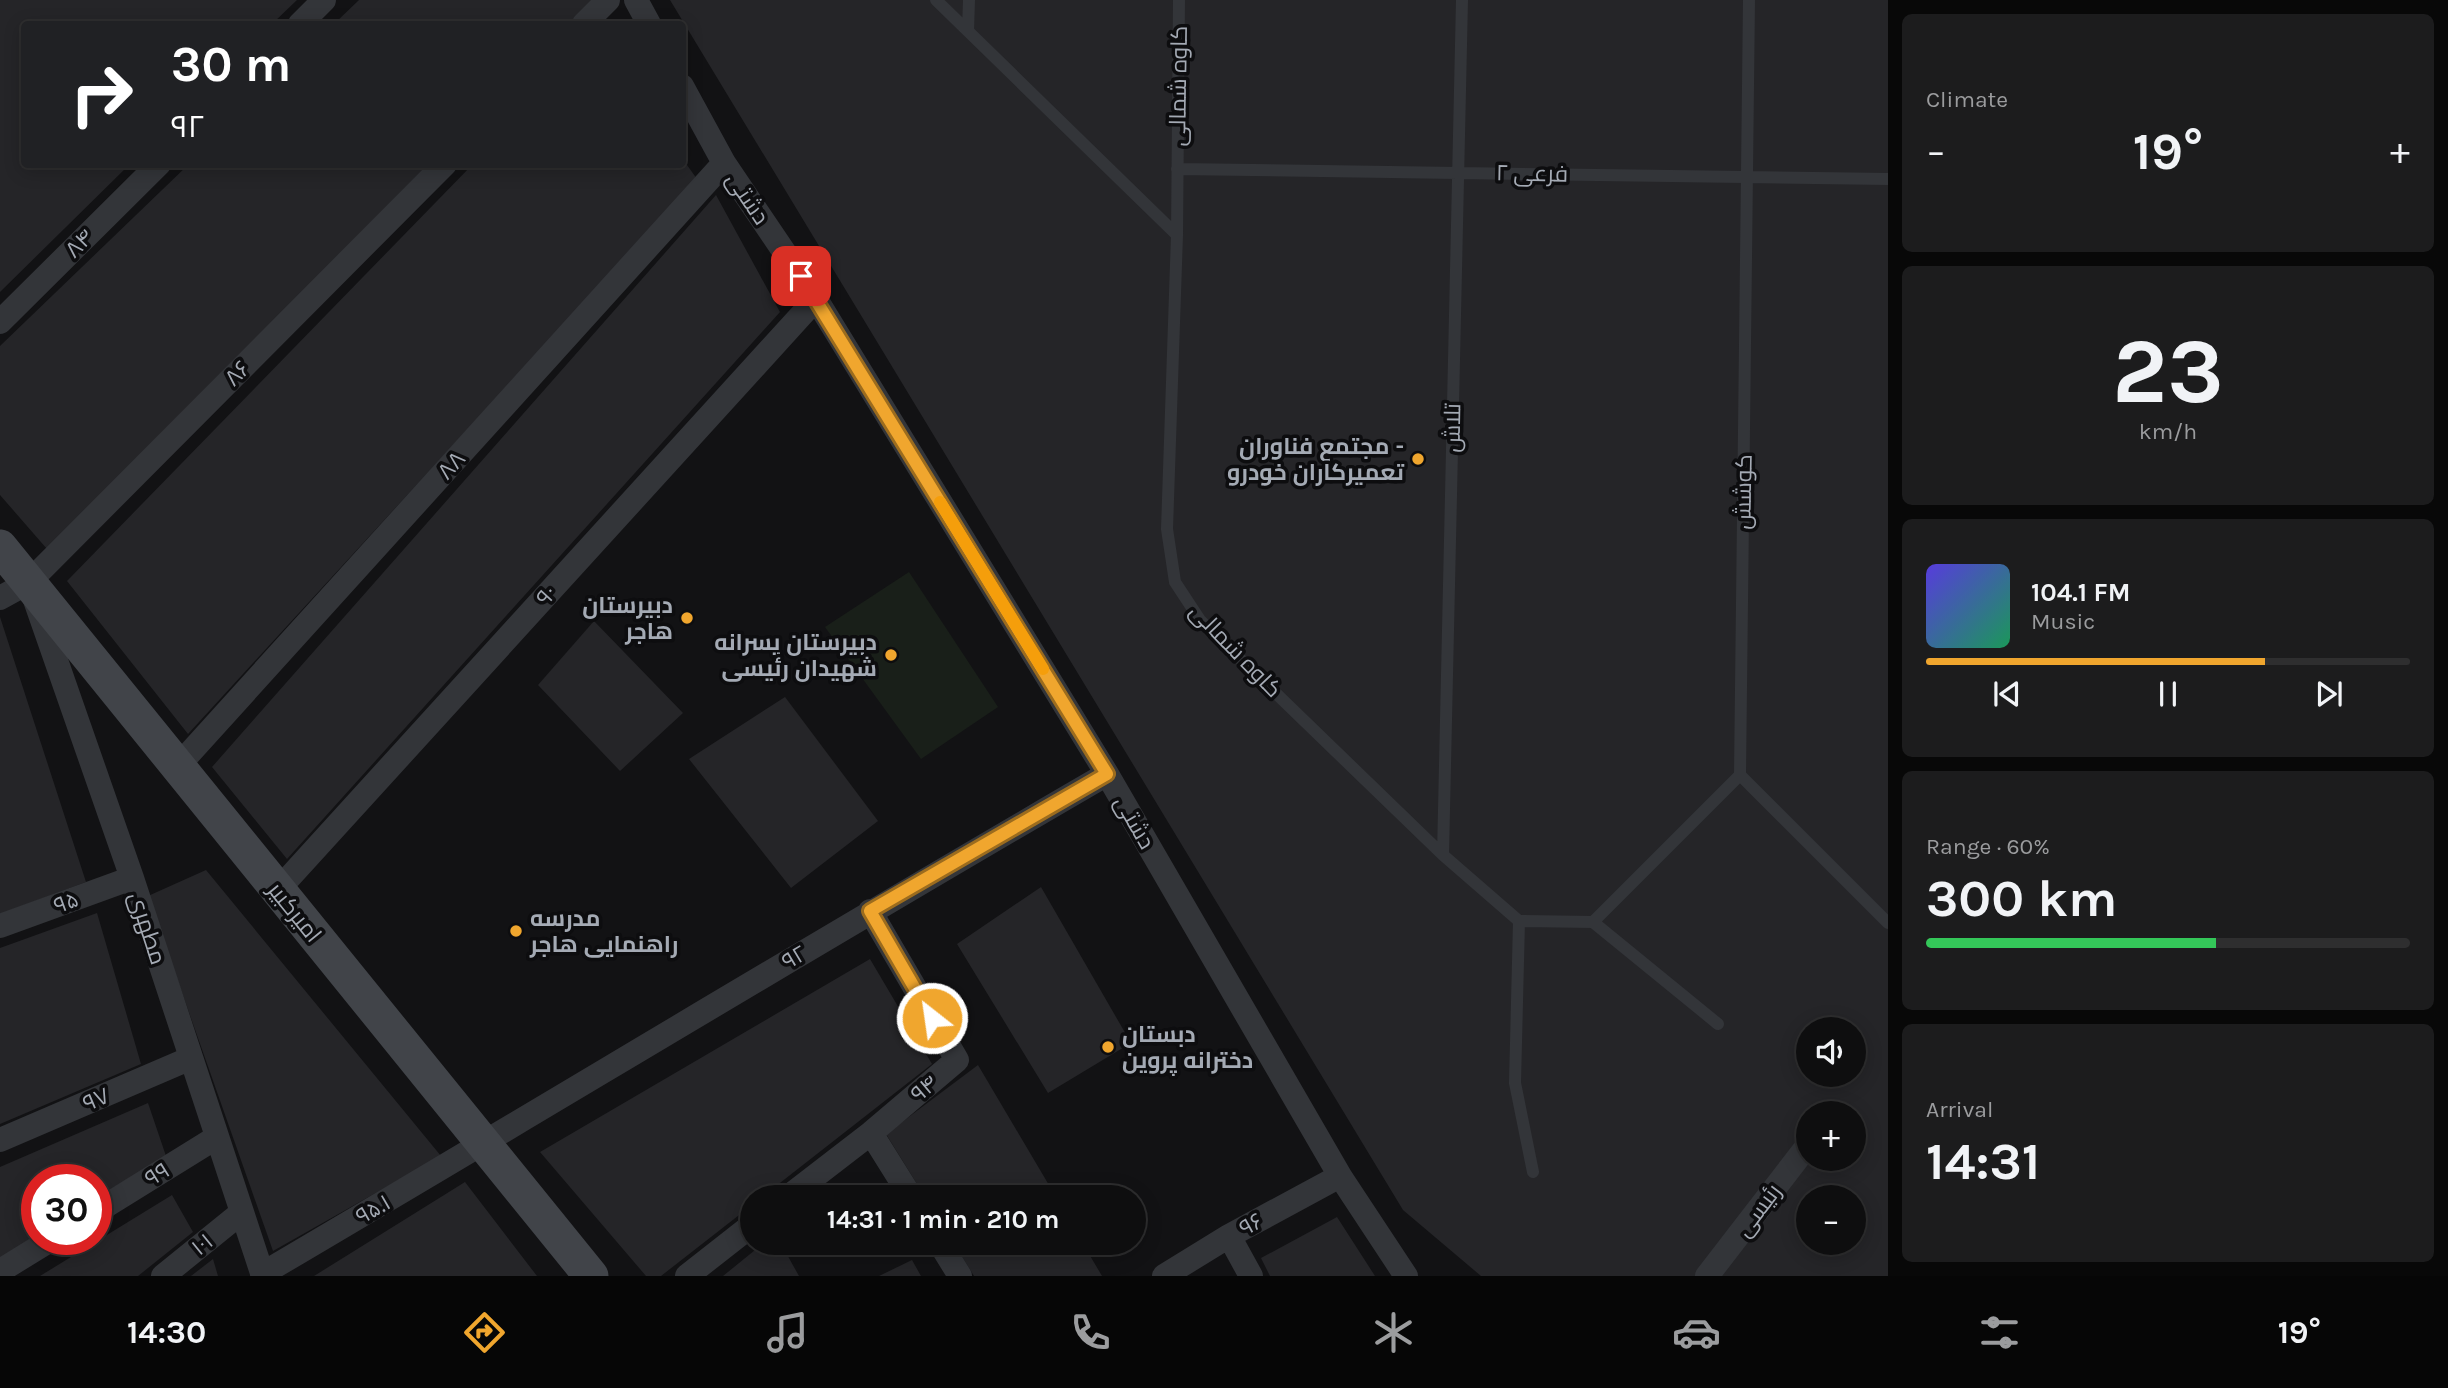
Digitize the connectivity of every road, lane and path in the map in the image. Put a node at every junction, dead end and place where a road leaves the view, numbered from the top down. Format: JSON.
{"nodes":[{"id":1,"x":324,"y":0,"type":"edge"},
{"id":2,"x":608,"y":0,"type":"edge"},
{"id":3,"x":636,"y":0,"type":"edge"},
{"id":4,"x":936,"y":0,"type":"edge"},
{"id":5,"x":969,"y":0,"type":"edge"},
{"id":6,"x":1179,"y":0,"type":"edge"},
{"id":7,"x":1462,"y":0,"type":"edge"},
{"id":8,"x":1749,"y":0,"type":"edge"},
{"id":9,"x":303,"y":21,"type":"edge"},
{"id":10,"x":587,"y":21,"type":"edge"},
{"id":11,"x":647,"y":21,"type":"edge"},
{"id":12,"x":968,"y":31,"type":"junction"},
{"id":13,"x":686,"y":93,"type":"edge"},
{"id":14,"x":724,"y":163,"type":"junction"},
{"id":15,"x":155,"y":168,"type":"edge"},
{"id":16,"x":441,"y":168,"type":"edge"},
{"id":17,"x":1177,"y":169,"type":"junction"},
{"id":18,"x":1458,"y":172,"type":"junction"},
{"id":19,"x":1747,"y":177,"type":"junction"},
{"id":20,"x":1888,"y":179,"type":"edge"},
{"id":21,"x":1177,"y":235,"type":"junction"},
{"id":22,"x":816,"y":299,"type":"junction"},
{"id":23,"x":0,"y":322,"type":"edge"},
{"id":24,"x":0,"y":547,"type":"edge"},
{"id":25,"x":15,"y":590,"type":"edge"},
{"id":26,"x":177,"y":768,"type":"junction"},
{"id":27,"x":1107,"y":774,"type":"junction"},
{"id":28,"x":1740,"y":775,"type":"junction"},
{"id":29,"x":1443,"y":855,"type":"junction"},
{"id":30,"x":132,"y":878,"type":"junction"},
{"id":31,"x":277,"y":891,"type":"junction"},
{"id":32,"x":870,"y":911,"type":"junction"},
{"id":33,"x":1519,"y":921,"type":"junction"},
{"id":34,"x":1593,"y":922,"type":"junction"},
{"id":35,"x":1888,"y":923,"type":"edge"},
{"id":36,"x":0,"y":926,"type":"edge"},
{"id":37,"x":1718,"y":1024,"type":"dead end"},
{"id":38,"x":191,"y":1058,"type":"junction"},
{"id":39,"x":871,"y":1133,"type":"junction"},
{"id":40,"x":217,"y":1136,"type":"junction"},
{"id":41,"x":0,"y":1140,"type":"edge"},
{"id":42,"x":483,"y":1144,"type":"junction"},
{"id":43,"x":1796,"y":1161,"type":"edge"},
{"id":44,"x":1533,"y":1172,"type":"dead end"},
{"id":45,"x":1340,"y":1176,"type":"junction"},
{"id":46,"x":804,"y":1185,"type":"edge"},
{"id":47,"x":904,"y":1185,"type":"edge"},
{"id":48,"x":112,"y":1202,"type":"edge"},
{"id":49,"x":242,"y":1212,"type":"junction"},
{"id":50,"x":740,"y":1234,"type":"edge"},
{"id":51,"x":1229,"y":1236,"type":"junction"},
{"id":52,"x":26,"y":1255,"type":"edge"},
{"id":53,"x":947,"y":1255,"type":"edge"},
{"id":54,"x":0,"y":1271,"type":"edge"},
{"id":55,"x":262,"y":1275,"type":"edge"},
{"id":56,"x":163,"y":1276,"type":"edge"},
{"id":57,"x":591,"y":1276,"type":"edge"},
{"id":58,"x":687,"y":1276,"type":"edge"},
{"id":59,"x":960,"y":1276,"type":"edge"},
{"id":60,"x":1164,"y":1276,"type":"edge"},
{"id":61,"x":1251,"y":1276,"type":"edge"},
{"id":62,"x":1406,"y":1276,"type":"edge"},
{"id":63,"x":1707,"y":1276,"type":"edge"}],
"edges":[{"from":1,"to":9,"type":"street"},
{"from":2,"to":10,"type":"street"},
{"from":3,"to":11,"type":"street"},
{"from":4,"to":12,"type":"lane"},
{"from":5,"to":12,"type":"lane"},
{"from":6,"to":17,"type":"lane","name":"کاوه شمالی"},
{"from":7,"to":18,"type":"lane","name":"تلاش"},
{"from":8,"to":19,"type":"lane","name":"کوشش"},
{"from":12,"to":21,"type":"lane"},
{"from":13,"to":14,"type":"street","name":"دشتی"},
{"from":14,"to":22,"type":"street","name":"دشتی"},
{"from":14,"to":26,"type":"street","name":"۸۸"},
{"from":15,"to":23,"type":"street","name":"۸۴"},
{"from":16,"to":25,"type":"street","name":"۸۶"},
{"from":17,"to":18,"type":"lane","name":"فرعی ۲"},
{"from":17,"to":21,"type":"lane","name":"کاوه شمالی"},
{"from":18,"to":19,"type":"lane","name":"فرعی ۲"},
{"from":18,"to":29,"type":"lane","name":"تلاش"},
{"from":19,"to":20,"type":"lane","name":"فرعی ۲"},
{"from":19,"to":28,"type":"lane","name":"کوشش"},
{"from":21,"to":29,"type":"lane","name":"کاوه شمالی"},
{"from":22,"to":27,"type":"street","name":"دشتی"},
{"from":22,"to":31,"type":"street","name":"۹۰"},
{"from":24,"to":25,"type":"main road","name":"امیرکبیر"},
{"from":25,"to":26,"type":"main road","name":"امیرکبیر"},
{"from":25,"to":30,"type":"street","name":"مطهری"},
{"from":26,"to":31,"type":"main road","name":"امیرکبیر"},
{"from":27,"to":32,"type":"street","name":"۹۲"},
{"from":27,"to":45,"type":"street","name":"دشتی"},
{"from":28,"to":34,"type":"lane"},
{"from":28,"to":35,"type":"lane"},
{"from":29,"to":33,"type":"lane","name":"کاوه شمالی"},
{"from":30,"to":36,"type":"street","name":"۹۵"},
{"from":30,"to":38,"type":"street","name":"مطهری"},
{"from":31,"to":42,"type":"main road","name":"امیرکبیر"},
{"from":32,"to":39,"type":"street","name":"۹۴"},
{"from":32,"to":42,"type":"street","name":"۹۲"},
{"from":33,"to":34,"type":"lane"},
{"from":33,"to":44,"type":"lane"},
{"from":34,"to":37,"type":"lane"},
{"from":38,"to":40,"type":"street","name":"مطهری"},
{"from":38,"to":41,"type":"street","name":"۹۷"},
{"from":39,"to":46,"type":"street","name":"۹۴"},
{"from":39,"to":47,"type":"street"},
{"from":40,"to":48,"type":"street","name":"۹۹"},
{"from":40,"to":49,"type":"street","name":"مطهری"},
{"from":42,"to":55,"type":"street","name":"۹۵.۱"},
{"from":42,"to":57,"type":"main road","name":"امیرکبیر"},
{"from":43,"to":63,"type":"street","name":"رئیسی"},
{"from":45,"to":51,"type":"street","name":"۹۶"},
{"from":45,"to":62,"type":"street","name":"دشتی"},
{"from":49,"to":55,"type":"street","name":"مطهری"},
{"from":49,"to":56,"type":"street","name":"۱۰۱"},
{"from":50,"to":58,"type":"street"},
{"from":51,"to":60,"type":"street","name":"۹۶"},
{"from":51,"to":61,"type":"street"},
{"from":52,"to":54,"type":"street"},
{"from":53,"to":59,"type":"street"}]}
